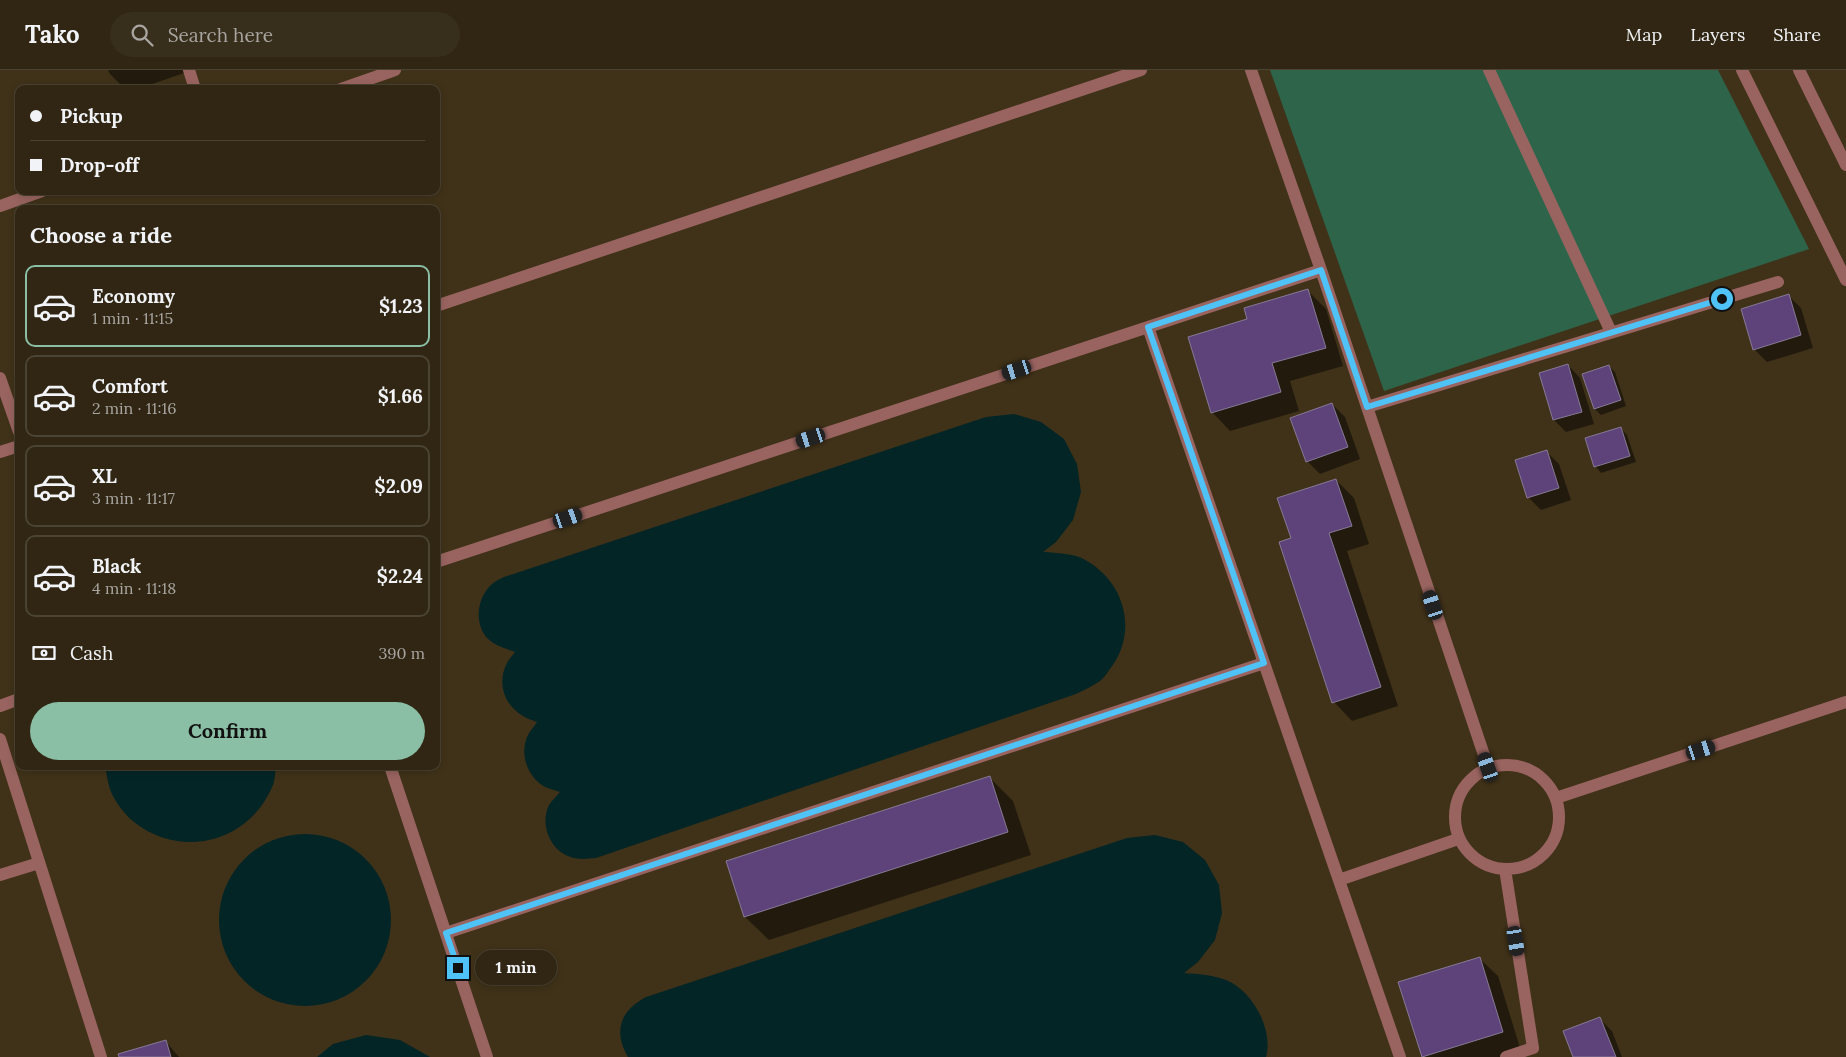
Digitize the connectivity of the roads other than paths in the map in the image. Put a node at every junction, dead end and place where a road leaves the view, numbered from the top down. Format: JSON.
{"nodes":[{"id":1,"x":189,"y":70,"type":"edge"},
{"id":2,"x":395,"y":70,"type":"edge"},
{"id":3,"x":1141,"y":70,"type":"edge"},
{"id":4,"x":1251,"y":70,"type":"edge"},
{"id":5,"x":1489,"y":70,"type":"edge"},
{"id":6,"x":1742,"y":70,"type":"edge"},
{"id":7,"x":1799,"y":70,"type":"edge"},
{"id":8,"x":194,"y":85,"type":"edge"},
{"id":9,"x":352,"y":85,"type":"edge"},
{"id":10,"x":1846,"y":165,"type":"edge"},
{"id":11,"x":31,"y":195,"type":"edge"},
{"id":12,"x":0,"y":206,"type":"edge"},
{"id":13,"x":1321,"y":270,"type":"junction"},
{"id":14,"x":1846,"y":280,"type":"edge"},
{"id":15,"x":1778,"y":282,"type":"dead end"},
{"id":16,"x":440,"y":305,"type":"edge"},
{"id":17,"x":1148,"y":327,"type":"junction"},
{"id":18,"x":1611,"y":332,"type":"junction"},
{"id":19,"x":0,"y":378,"type":"edge"},
{"id":20,"x":1367,"y":407,"type":"junction"},
{"id":21,"x":15,"y":421,"type":"edge"},
{"id":22,"x":15,"y":447,"type":"edge"},
{"id":23,"x":0,"y":452,"type":"edge"},
{"id":24,"x":440,"y":561,"type":"edge"},
{"id":25,"x":1264,"y":663,"type":"junction"},
{"id":26,"x":15,"y":700,"type":"edge"},
{"id":27,"x":1846,"y":702,"type":"edge"},
{"id":28,"x":0,"y":706,"type":"edge"},
{"id":29,"x":0,"y":740,"type":"edge"},
{"id":30,"x":1488,"y":767,"type":"junction"},
{"id":31,"x":391,"y":770,"type":"edge"},
{"id":32,"x":1556,"y":798,"type":"junction"},
{"id":33,"x":1458,"y":839,"type":"junction"},
{"id":34,"x":39,"y":863,"type":"junction"},
{"id":35,"x":1505,"y":870,"type":"junction"},
{"id":36,"x":0,"y":875,"type":"edge"},
{"id":37,"x":1339,"y":880,"type":"junction"},
{"id":38,"x":446,"y":933,"type":"junction"},
{"id":39,"x":101,"y":1057,"type":"edge"},
{"id":40,"x":487,"y":1057,"type":"edge"},
{"id":41,"x":1400,"y":1057,"type":"edge"},
{"id":42,"x":1506,"y":1057,"type":"edge"}],
"edges":[{"from":1,"to":8,"type":"street"},
{"from":2,"to":9,"type":"street"},
{"from":3,"to":16,"type":"street"},
{"from":4,"to":13,"type":"street"},
{"from":5,"to":18,"type":"street"},
{"from":6,"to":14,"type":"street"},
{"from":7,"to":10,"type":"street"},
{"from":11,"to":12,"type":"street"},
{"from":13,"to":17,"type":"street"},
{"from":13,"to":20,"type":"street"},
{"from":15,"to":18,"type":"street"},
{"from":17,"to":24,"type":"street"},
{"from":17,"to":25,"type":"street"},
{"from":18,"to":20,"type":"street"},
{"from":19,"to":21,"type":"street"},
{"from":20,"to":30,"type":"street"},
{"from":22,"to":23,"type":"street"},
{"from":25,"to":37,"type":"street"},
{"from":25,"to":38,"type":"street"},
{"from":26,"to":28,"type":"street"},
{"from":27,"to":32,"type":"street"},
{"from":29,"to":34,"type":"street"},
{"from":30,"to":32,"type":"street"},
{"from":30,"to":33,"type":"street"},
{"from":31,"to":38,"type":"street"},
{"from":32,"to":35,"type":"street"},
{"from":33,"to":35,"type":"street"},
{"from":33,"to":37,"type":"street"},
{"from":34,"to":36,"type":"street"},
{"from":34,"to":39,"type":"street"},
{"from":35,"to":42,"type":"street"},
{"from":37,"to":41,"type":"street"},
{"from":38,"to":40,"type":"street"}]}
